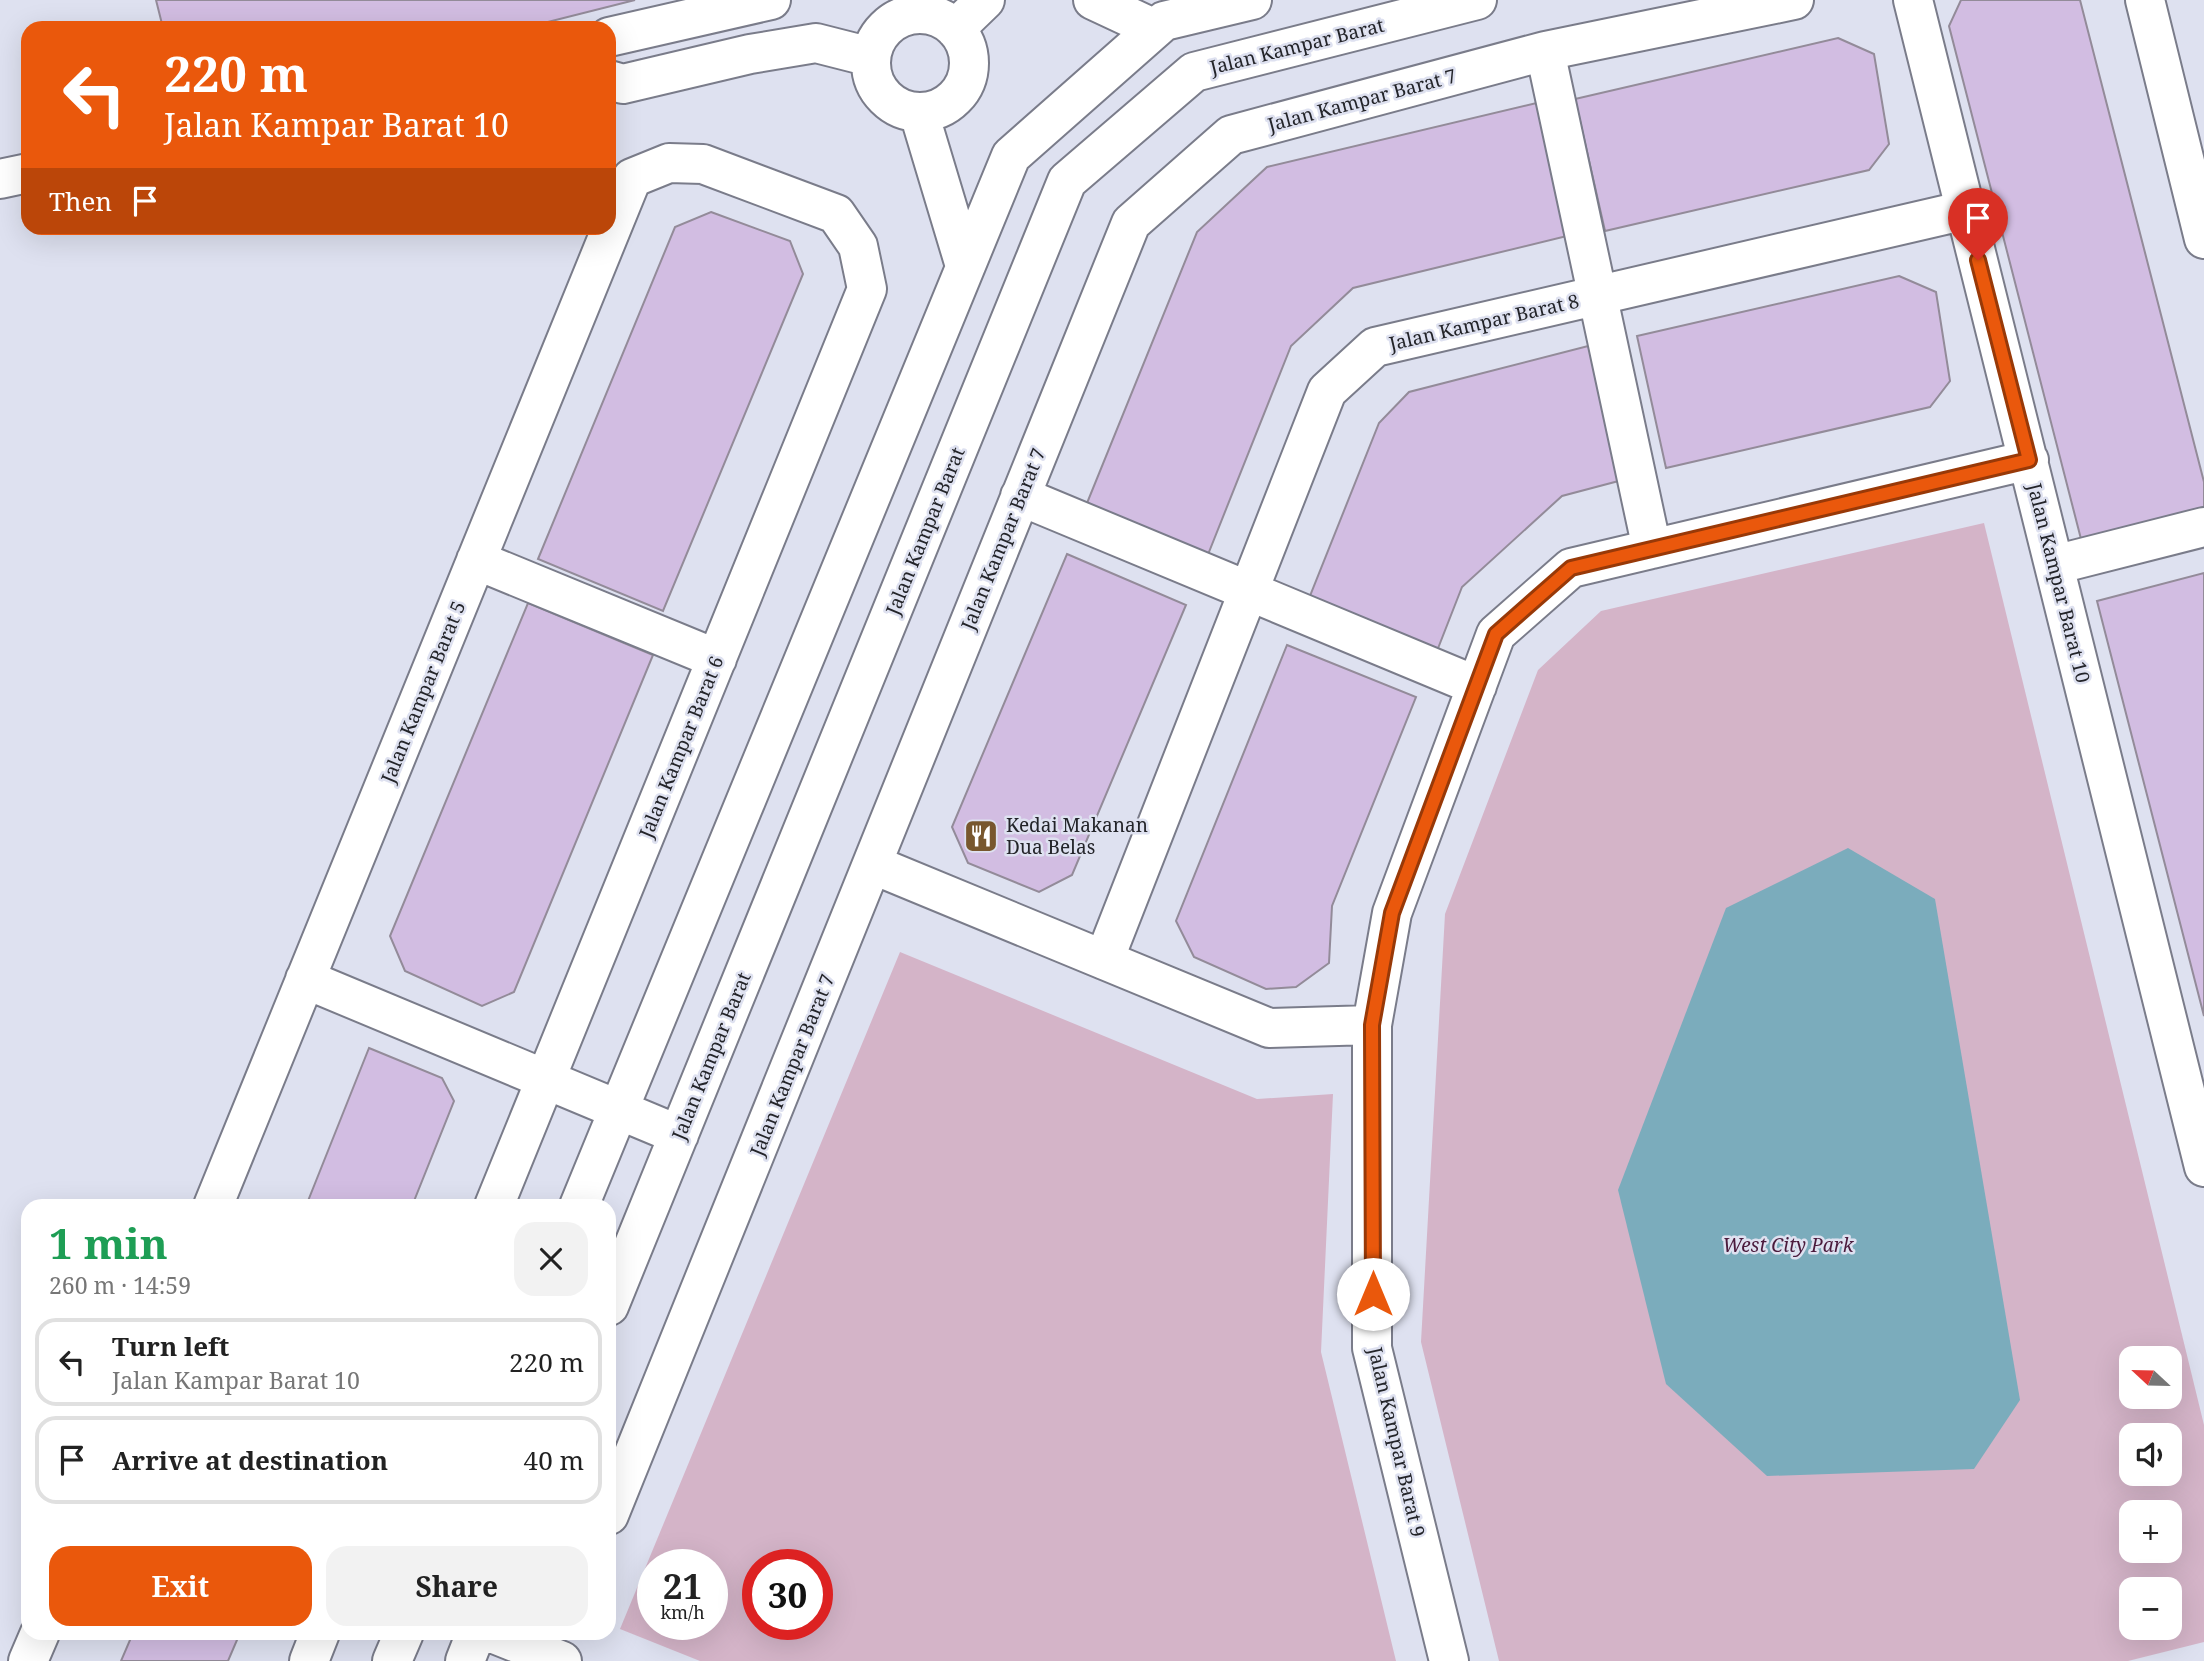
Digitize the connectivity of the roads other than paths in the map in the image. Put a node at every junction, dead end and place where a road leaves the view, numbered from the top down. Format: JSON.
{"nodes":[{"id":1,"x":771,"y":0,"type":"edge"},
{"id":2,"x":985,"y":0,"type":"edge"},
{"id":3,"x":1093,"y":0,"type":"edge"},
{"id":4,"x":1252,"y":0,"type":"edge"},
{"id":5,"x":1478,"y":0,"type":"edge"},
{"id":6,"x":1794,"y":0,"type":"edge"},
{"id":7,"x":1913,"y":0,"type":"edge"},
{"id":8,"x":2145,"y":0,"type":"edge"},
{"id":9,"x":955,"y":29,"type":"junction"},
{"id":10,"x":1155,"y":29,"type":"junction"},
{"id":11,"x":616,"y":35,"type":"edge"},
{"id":12,"x":1545,"y":51,"type":"junction"},
{"id":13,"x":871,"y":57,"type":"junction"},
{"id":14,"x":616,"y":82,"type":"edge"},
{"id":15,"x":919,"y":113,"type":"junction"},
{"id":16,"x":21,"y":174,"type":"edge"},
{"id":17,"x":632,"y":178,"type":"joint"},
{"id":18,"x":0,"y":179,"type":"edge"},
{"id":19,"x":1966,"y":210,"type":"junction"},
{"id":20,"x":616,"y":217,"type":"edge"},
{"id":21,"x":609,"y":235,"type":"edge"},
{"id":22,"x":2204,"y":239,"type":"edge"},
{"id":23,"x":965,"y":266,"type":"junction"},
{"id":24,"x":1597,"y":295,"type":"junction"},
{"id":25,"x":2029,"y":460,"type":"junction"},
{"id":26,"x":1020,"y":496,"type":"junction"},
{"id":27,"x":2204,"y":527,"type":"edge"},
{"id":28,"x":1652,"y":549,"type":"junction"},
{"id":29,"x":476,"y":560,"type":"junction"},
{"id":30,"x":2054,"y":565,"type":"junction"},
{"id":31,"x":1247,"y":590,"type":"junction"},
{"id":32,"x":717,"y":659,"type":"junction"},
{"id":33,"x":1477,"y":686,"type":"junction"},
{"id":34,"x":874,"y":865,"type":"junction"},
{"id":35,"x":1104,"y":961,"type":"junction"},
{"id":36,"x":305,"y":979,"type":"junction"},
{"id":37,"x":1372,"y":1025,"type":"junction"},
{"id":38,"x":545,"y":1079,"type":"junction"},
{"id":39,"x":619,"y":1110,"type":"junction"},
{"id":40,"x":679,"y":1135,"type":"junction"},
{"id":41,"x":2204,"y":1167,"type":"edge"},
{"id":42,"x":216,"y":1199,"type":"edge"},
{"id":43,"x":497,"y":1199,"type":"edge"},
{"id":44,"x":582,"y":1199,"type":"edge"},
{"id":45,"x":616,"y":1289,"type":"edge"},
{"id":46,"x":616,"y":1497,"type":"edge"},
{"id":47,"x":37,"y":1640,"type":"edge"},
{"id":48,"x":317,"y":1640,"type":"edge"},
{"id":49,"x":401,"y":1640,"type":"edge"},
{"id":50,"x":473,"y":1640,"type":"edge"},
{"id":51,"x":514,"y":1640,"type":"edge"},
{"id":52,"x":556,"y":1653,"type":"edge"},
{"id":53,"x":28,"y":1661,"type":"edge"},
{"id":54,"x":309,"y":1661,"type":"edge"},
{"id":55,"x":393,"y":1661,"type":"edge"},
{"id":56,"x":465,"y":1661,"type":"edge"},
{"id":57,"x":1449,"y":1661,"type":"edge"}],
"edges":[{"from":1,"to":11,"type":"street"},
{"from":2,"to":9,"type":"street"},
{"from":3,"to":10,"type":"street"},
{"from":4,"to":10,"type":"street"},
{"from":5,"to":40,"type":"street","name":"Jalan Kampar Barat"},
{"from":6,"to":12,"type":"street","name":"Jalan Kampar Barat 7"},
{"from":7,"to":19,"type":"street","name":"Jalan Kampar Barat 10"},
{"from":8,"to":22,"type":"street"},
{"from":9,"to":13,"type":"street"},
{"from":9,"to":15,"type":"street"},
{"from":10,"to":23,"type":"street"},
{"from":12,"to":24,"type":"street"},
{"from":12,"to":26,"type":"street","name":"Jalan Kampar Barat 7"},
{"from":13,"to":14,"type":"street"},
{"from":13,"to":15,"type":"street"},
{"from":15,"to":23,"type":"street"},
{"from":16,"to":18,"type":"street"},
{"from":17,"to":20,"type":"street","name":"Jalan Kampar Barat 5"},
{"from":17,"to":32,"type":"street","name":"Jalan Kampar Barat 6"},
{"from":19,"to":24,"type":"street","name":"Jalan Kampar Barat 8"},
{"from":19,"to":25,"type":"street","name":"Jalan Kampar Barat 10"},
{"from":21,"to":29,"type":"street","name":"Jalan Kampar Barat 5"},
{"from":23,"to":39,"type":"street"},
{"from":24,"to":28,"type":"street"},
{"from":24,"to":31,"type":"street","name":"Jalan Kampar Barat 8"},
{"from":25,"to":28,"type":"street","name":"Jalan Kampar Barat 9"},
{"from":25,"to":30,"type":"street","name":"Jalan Kampar Barat 10"},
{"from":26,"to":31,"type":"street"},
{"from":26,"to":34,"type":"street","name":"Jalan Kampar Barat 7"},
{"from":27,"to":30,"type":"street"},
{"from":28,"to":33,"type":"street","name":"Jalan Kampar Barat 9"},
{"from":29,"to":32,"type":"street"},
{"from":29,"to":36,"type":"street","name":"Jalan Kampar Barat 5"},
{"from":30,"to":41,"type":"street","name":"Jalan Kampar Barat 10"},
{"from":31,"to":33,"type":"street"},
{"from":31,"to":35,"type":"street","name":"Jalan Kampar Barat 8"},
{"from":32,"to":38,"type":"street","name":"Jalan Kampar Barat 6"},
{"from":33,"to":37,"type":"street","name":"Jalan Kampar Barat 9"},
{"from":34,"to":35,"type":"street"},
{"from":34,"to":46,"type":"street","name":"Jalan Kampar Barat 7"},
{"from":35,"to":37,"type":"street"},
{"from":36,"to":38,"type":"street"},
{"from":36,"to":42,"type":"street","name":"Jalan Kampar Barat 5"},
{"from":37,"to":57,"type":"street","name":"Jalan Kampar Barat 9"},
{"from":38,"to":39,"type":"street"},
{"from":38,"to":43,"type":"street","name":"Jalan Kampar Barat 6"},
{"from":39,"to":40,"type":"street"},
{"from":39,"to":44,"type":"street"},
{"from":40,"to":45,"type":"street","name":"Jalan Kampar Barat"},
{"from":47,"to":53,"type":"street"},
{"from":48,"to":54,"type":"street"},
{"from":49,"to":55,"type":"street"},
{"from":50,"to":56,"type":"street"},
{"from":51,"to":52,"type":"street"}]}
